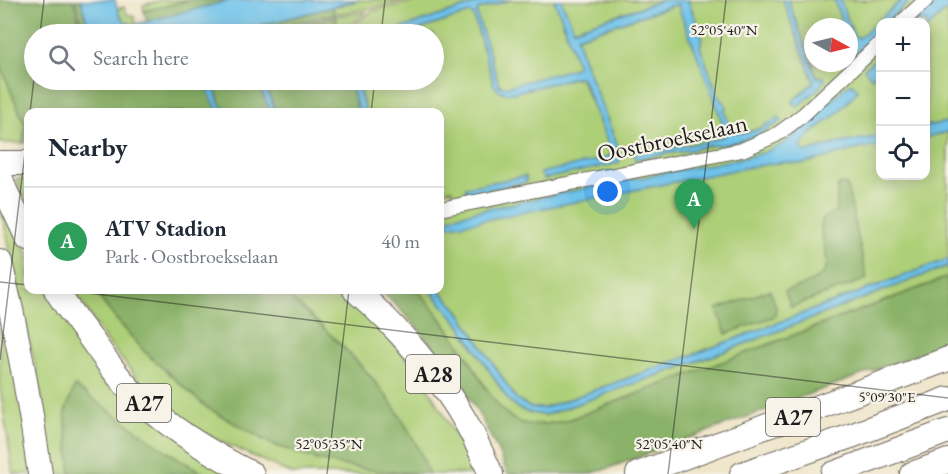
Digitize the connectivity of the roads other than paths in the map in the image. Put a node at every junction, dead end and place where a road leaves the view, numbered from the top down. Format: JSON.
{"nodes":[{"id":1,"x":926,"y":0,"type":"edge"},
{"id":2,"x":906,"y":18,"type":"edge"},
{"id":3,"x":876,"y":47,"type":"edge"},
{"id":4,"x":0,"y":163,"type":"edge"},
{"id":5,"x":24,"y":163,"type":"edge"},
{"id":6,"x":0,"y":176,"type":"edge"},
{"id":7,"x":444,"y":209,"type":"edge"},
{"id":8,"x":24,"y":230,"type":"edge"},
{"id":9,"x":0,"y":262,"type":"edge"},
{"id":10,"x":59,"y":294,"type":"edge"},
{"id":11,"x":359,"y":294,"type":"edge"},
{"id":12,"x":948,"y":359,"type":"edge"},
{"id":13,"x":948,"y":399,"type":"edge"},
{"id":14,"x":948,"y":431,"type":"edge"},
{"id":15,"x":948,"y":461,"type":"edge"},
{"id":16,"x":40,"y":474,"type":"edge"},
{"id":17,"x":252,"y":474,"type":"edge"},
{"id":18,"x":491,"y":474,"type":"edge"},
{"id":19,"x":638,"y":474,"type":"edge"},
{"id":20,"x":742,"y":474,"type":"edge"},
{"id":21,"x":833,"y":474,"type":"edge"},
{"id":22,"x":912,"y":474,"type":"edge"}],
"edges":[{"from":1,"to":2,"type":"street"},
{"from":3,"to":7,"type":"street","name":"Oostbroekselaan"},
{"from":4,"to":5,"type":"highway"},
{"from":6,"to":8,"type":"highway"},
{"from":9,"to":16,"type":"highway"},
{"from":10,"to":17,"type":"highway","number":"A27"},
{"from":11,"to":18,"type":"highway","number":"A28"},
{"from":12,"to":19,"type":"highway","number":"A27"},
{"from":13,"to":20,"type":"highway","number":"A27"},
{"from":14,"to":21,"type":"highway"},
{"from":15,"to":22,"type":"highway"}]}
